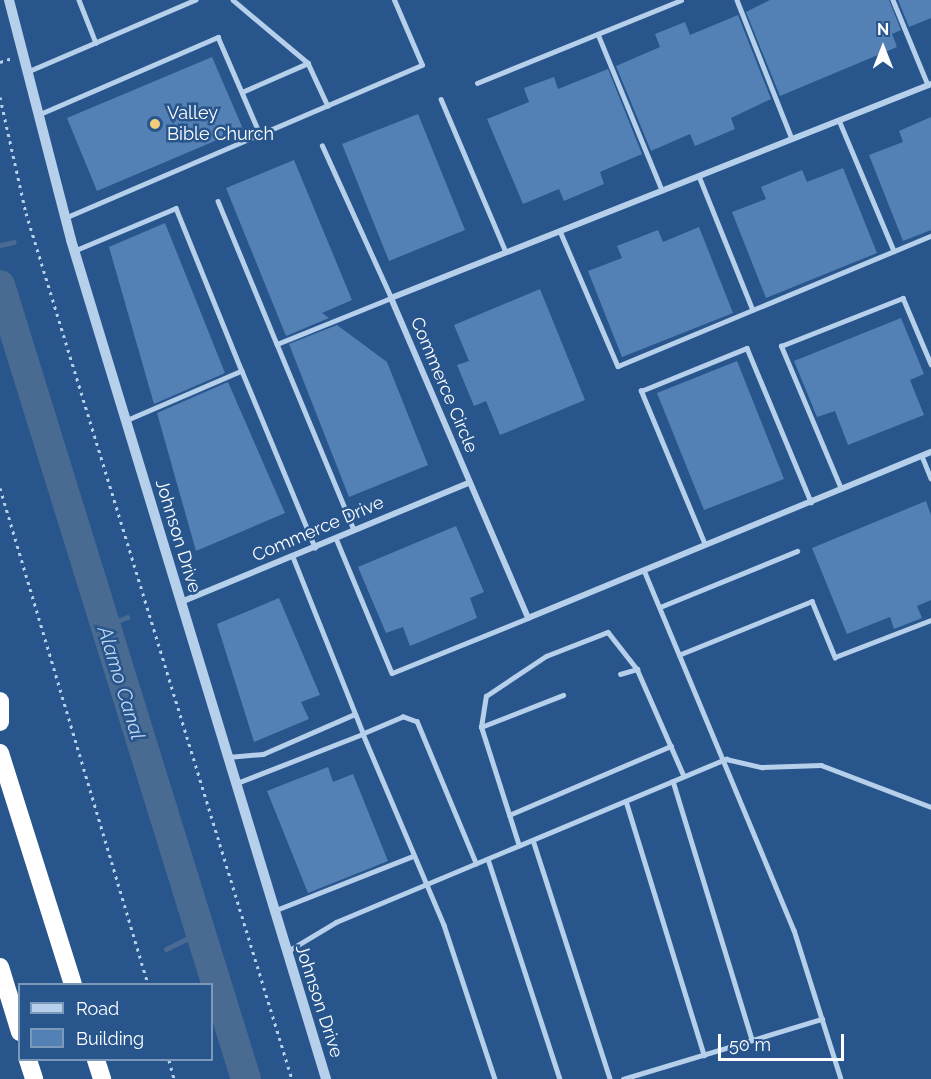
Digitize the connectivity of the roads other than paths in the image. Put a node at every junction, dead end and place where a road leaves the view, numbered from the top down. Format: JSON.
{"nodes":[{"id":1,"x":9,"y":0,"type":"edge"},
{"id":2,"x":79,"y":0,"type":"edge"},
{"id":3,"x":195,"y":0,"type":"edge"},
{"id":4,"x":233,"y":0,"type":"edge"},
{"id":5,"x":394,"y":0,"type":"edge"},
{"id":6,"x":681,"y":0,"type":"edge"},
{"id":7,"x":737,"y":0,"type":"edge"},
{"id":8,"x":893,"y":0,"type":"edge"},
{"id":9,"x":598,"y":34,"type":"junction"},
{"id":10,"x":96,"y":43,"type":"junction"},
{"id":11,"x":309,"y":63,"type":"junction"},
{"id":12,"x":26,"y":72,"type":"junction"},
{"id":13,"x":477,"y":83,"type":"dead end"},
{"id":14,"x":929,"y":84,"type":"edge"},
{"id":15,"x":242,"y":92,"type":"junction"},
{"id":16,"x":441,"y":99,"type":"dead end"},
{"id":17,"x":328,"y":105,"type":"junction"},
{"id":18,"x":38,"y":115,"type":"junction"},
{"id":19,"x":839,"y":120,"type":"junction"},
{"id":20,"x":260,"y":135,"type":"junction"},
{"id":21,"x":792,"y":139,"type":"junction"},
{"id":22,"x":322,"y":146,"type":"dead end"},
{"id":23,"x":699,"y":176,"type":"junction"},
{"id":24,"x":662,"y":190,"type":"junction"},
{"id":25,"x":218,"y":201,"type":"dead end"},
{"id":26,"x":64,"y":218,"type":"junction"},
{"id":27,"x":560,"y":231,"type":"junction"},
{"id":28,"x":931,"y":236,"type":"edge"},
{"id":29,"x":74,"y":251,"type":"junction"},
{"id":30,"x":894,"y":251,"type":"junction"},
{"id":31,"x":506,"y":252,"type":"junction"},
{"id":32,"x":391,"y":298,"type":"junction"},
{"id":33,"x":753,"y":310,"type":"junction"},
{"id":34,"x":277,"y":344,"type":"junction"},
{"id":35,"x":931,"y":364,"type":"edge"},
{"id":36,"x":242,"y":371,"type":"junction"},
{"id":37,"x":126,"y":421,"type":"junction"},
{"id":38,"x":931,"y":452,"type":"edge"},
{"id":39,"x":922,"y":456,"type":"junction"},
{"id":40,"x":931,"y":478,"type":"edge"},
{"id":41,"x":468,"y":483,"type":"junction"},
{"id":42,"x":841,"y":489,"type":"junction"},
{"id":43,"x":811,"y":502,"type":"junction"},
{"id":44,"x":354,"y":530,"type":"junction"},
{"id":45,"x":336,"y":538,"type":"junction"},
{"id":46,"x":705,"y":545,"type":"junction"},
{"id":47,"x":315,"y":547,"type":"junction"},
{"id":48,"x":797,"y":551,"type":"dead end"},
{"id":49,"x":292,"y":556,"type":"junction"},
{"id":50,"x":644,"y":570,"type":"junction"},
{"id":51,"x":180,"y":602,"type":"junction"},
{"id":52,"x":660,"y":608,"type":"junction"},
{"id":53,"x":528,"y":618,"type":"junction"},
{"id":54,"x":931,"y":620,"type":"edge"},
{"id":55,"x":681,"y":654,"type":"junction"},
{"id":56,"x":637,"y":669,"type":"junction"},
{"id":57,"x":620,"y":674,"type":"dead end"},
{"id":58,"x":563,"y":695,"type":"dead end"},
{"id":59,"x":0,"y":701,"type":"edge"},
{"id":60,"x":355,"y":714,"type":"junction"},
{"id":61,"x":0,"y":722,"type":"edge"},
{"id":62,"x":481,"y":728,"type":"junction"},
{"id":63,"x":363,"y":734,"type":"junction"},
{"id":64,"x":671,"y":746,"type":"junction"},
{"id":65,"x":0,"y":753,"type":"edge"},
{"id":66,"x":227,"y":757,"type":"junction"},
{"id":67,"x":726,"y":759,"type":"junction"},
{"id":68,"x":684,"y":776,"type":"junction"},
{"id":69,"x":673,"y":781,"type":"junction"},
{"id":70,"x":235,"y":784,"type":"junction"},
{"id":71,"x":626,"y":801,"type":"junction"},
{"id":72,"x":931,"y":807,"type":"edge"},
{"id":73,"x":509,"y":815,"type":"junction"},
{"id":74,"x":534,"y":840,"type":"junction"},
{"id":75,"x":519,"y":846,"type":"junction"},
{"id":76,"x":413,"y":856,"type":"junction"},
{"id":77,"x":488,"y":858,"type":"junction"},
{"id":78,"x":476,"y":864,"type":"junction"},
{"id":79,"x":425,"y":885,"type":"junction"},
{"id":80,"x":273,"y":911,"type":"junction"},
{"id":81,"x":285,"y":952,"type":"junction"},
{"id":82,"x":0,"y":967,"type":"edge"},
{"id":83,"x":73,"y":983,"type":"edge"},
{"id":84,"x":822,"y":1018,"type":"junction"},
{"id":85,"x":18,"y":1026,"type":"edge"},
{"id":86,"x":752,"y":1040,"type":"junction"},
{"id":87,"x":704,"y":1054,"type":"junction"},
{"id":88,"x":29,"y":1061,"type":"edge"},
{"id":89,"x":97,"y":1061,"type":"edge"},
{"id":90,"x":34,"y":1079,"type":"edge"},
{"id":91,"x":102,"y":1079,"type":"edge"},
{"id":92,"x":326,"y":1079,"type":"edge"},
{"id":93,"x":495,"y":1079,"type":"edge"},
{"id":94,"x":560,"y":1079,"type":"edge"},
{"id":95,"x":610,"y":1079,"type":"edge"},
{"id":96,"x":623,"y":1079,"type":"edge"},
{"id":97,"x":841,"y":1079,"type":"edge"}],
"edges":[{"from":1,"to":12,"type":"street","name":"Johnson Drive"},
{"from":2,"to":10,"type":"lane"},
{"from":3,"to":10,"type":"lane"},
{"from":4,"to":11,"type":"lane"},
{"from":5,"to":17,"type":"lane"},
{"from":6,"to":9,"type":"lane"},
{"from":7,"to":21,"type":"lane"},
{"from":8,"to":14,"type":"lane"},
{"from":9,"to":13,"type":"lane"},
{"from":9,"to":24,"type":"lane"},
{"from":10,"to":12,"type":"lane"},
{"from":11,"to":15,"type":"lane"},
{"from":11,"to":17,"type":"lane"},
{"from":12,"to":18,"type":"street","name":"Johnson Drive"},
{"from":14,"to":19,"type":"street"},
{"from":15,"to":18,"type":"lane"},
{"from":15,"to":20,"type":"lane"},
{"from":16,"to":31,"type":"lane"},
{"from":17,"to":20,"type":"lane"},
{"from":18,"to":26,"type":"street","name":"Johnson Drive"},
{"from":19,"to":21,"type":"street"},
{"from":19,"to":30,"type":"lane"},
{"from":20,"to":26,"type":"lane"},
{"from":21,"to":23,"type":"street"},
{"from":22,"to":32,"type":"lane"},
{"from":23,"to":24,"type":"street"},
{"from":23,"to":33,"type":"lane"},
{"from":24,"to":27,"type":"street"},
{"from":25,"to":34,"type":"lane"},
{"from":26,"to":29,"type":"street","name":"Johnson Drive"},
{"from":27,"to":31,"type":"street"},
{"from":27,"to":33,"type":"lane"},
{"from":28,"to":30,"type":"lane"},
{"from":29,"to":36,"type":"lane"},
{"from":29,"to":37,"type":"street","name":"Johnson Drive"},
{"from":30,"to":33,"type":"lane"},
{"from":31,"to":32,"type":"street"},
{"from":32,"to":34,"type":"lane"},
{"from":32,"to":41,"type":"street","name":"Commerce Circle"},
{"from":34,"to":44,"type":"lane"},
{"from":35,"to":42,"type":"lane"},
{"from":36,"to":37,"type":"lane"},
{"from":36,"to":47,"type":"lane"},
{"from":37,"to":51,"type":"street","name":"Johnson Drive"},
{"from":38,"to":39,"type":"street"},
{"from":39,"to":40,"type":"lane"},
{"from":39,"to":42,"type":"street"},
{"from":41,"to":44,"type":"street","name":"Commerce Drive"},
{"from":41,"to":53,"type":"street","name":"Commerce Circle"},
{"from":42,"to":43,"type":"street"},
{"from":43,"to":46,"type":"street"},
{"from":43,"to":46,"type":"lane"},
{"from":44,"to":45,"type":"street","name":"Commerce Drive"},
{"from":45,"to":47,"type":"street","name":"Commerce Drive"},
{"from":45,"to":53,"type":"lane"},
{"from":46,"to":50,"type":"street"},
{"from":47,"to":49,"type":"street","name":"Commerce Drive"},
{"from":48,"to":52,"type":"lane"},
{"from":49,"to":51,"type":"street","name":"Commerce Drive"},
{"from":49,"to":60,"type":"lane"},
{"from":50,"to":52,"type":"lane"},
{"from":50,"to":53,"type":"street"},
{"from":51,"to":66,"type":"street","name":"Johnson Drive"},
{"from":52,"to":55,"type":"lane"},
{"from":54,"to":55,"type":"lane"},
{"from":55,"to":67,"type":"lane"},
{"from":56,"to":57,"type":"lane"},
{"from":56,"to":62,"type":"lane"},
{"from":56,"to":64,"type":"lane"},
{"from":58,"to":62,"type":"lane"},
{"from":59,"to":61,"type":"highway"},
{"from":60,"to":63,"type":"lane"},
{"from":60,"to":66,"type":"lane"},
{"from":62,"to":73,"type":"lane"},
{"from":63,"to":70,"type":"lane"},
{"from":63,"to":76,"type":"lane"},
{"from":63,"to":78,"type":"lane"},
{"from":64,"to":68,"type":"lane"},
{"from":64,"to":73,"type":"lane"},
{"from":65,"to":83,"type":"highway"},
{"from":66,"to":70,"type":"street","name":"Johnson Drive"},
{"from":67,"to":68,"type":"lane"},
{"from":67,"to":72,"type":"lane"},
{"from":67,"to":84,"type":"lane"},
{"from":68,"to":69,"type":"lane"},
{"from":69,"to":71,"type":"lane"},
{"from":69,"to":86,"type":"lane"},
{"from":70,"to":80,"type":"street","name":"Johnson Drive"},
{"from":71,"to":74,"type":"lane"},
{"from":71,"to":87,"type":"lane"},
{"from":73,"to":75,"type":"lane"},
{"from":74,"to":75,"type":"lane"},
{"from":74,"to":95,"type":"lane"},
{"from":75,"to":77,"type":"lane"},
{"from":76,"to":79,"type":"lane"},
{"from":76,"to":80,"type":"lane"},
{"from":77,"to":78,"type":"lane"},
{"from":77,"to":94,"type":"lane"},
{"from":78,"to":79,"type":"lane"},
{"from":79,"to":81,"type":"lane"},
{"from":79,"to":93,"type":"lane"},
{"from":80,"to":81,"type":"street","name":"Johnson Drive"},
{"from":81,"to":92,"type":"street","name":"Johnson Drive"},
{"from":82,"to":85,"type":"highway"},
{"from":84,"to":86,"type":"lane"},
{"from":84,"to":97,"type":"lane"},
{"from":86,"to":87,"type":"lane"},
{"from":87,"to":96,"type":"lane"},
{"from":88,"to":90,"type":"highway"},
{"from":89,"to":91,"type":"highway"}]}
